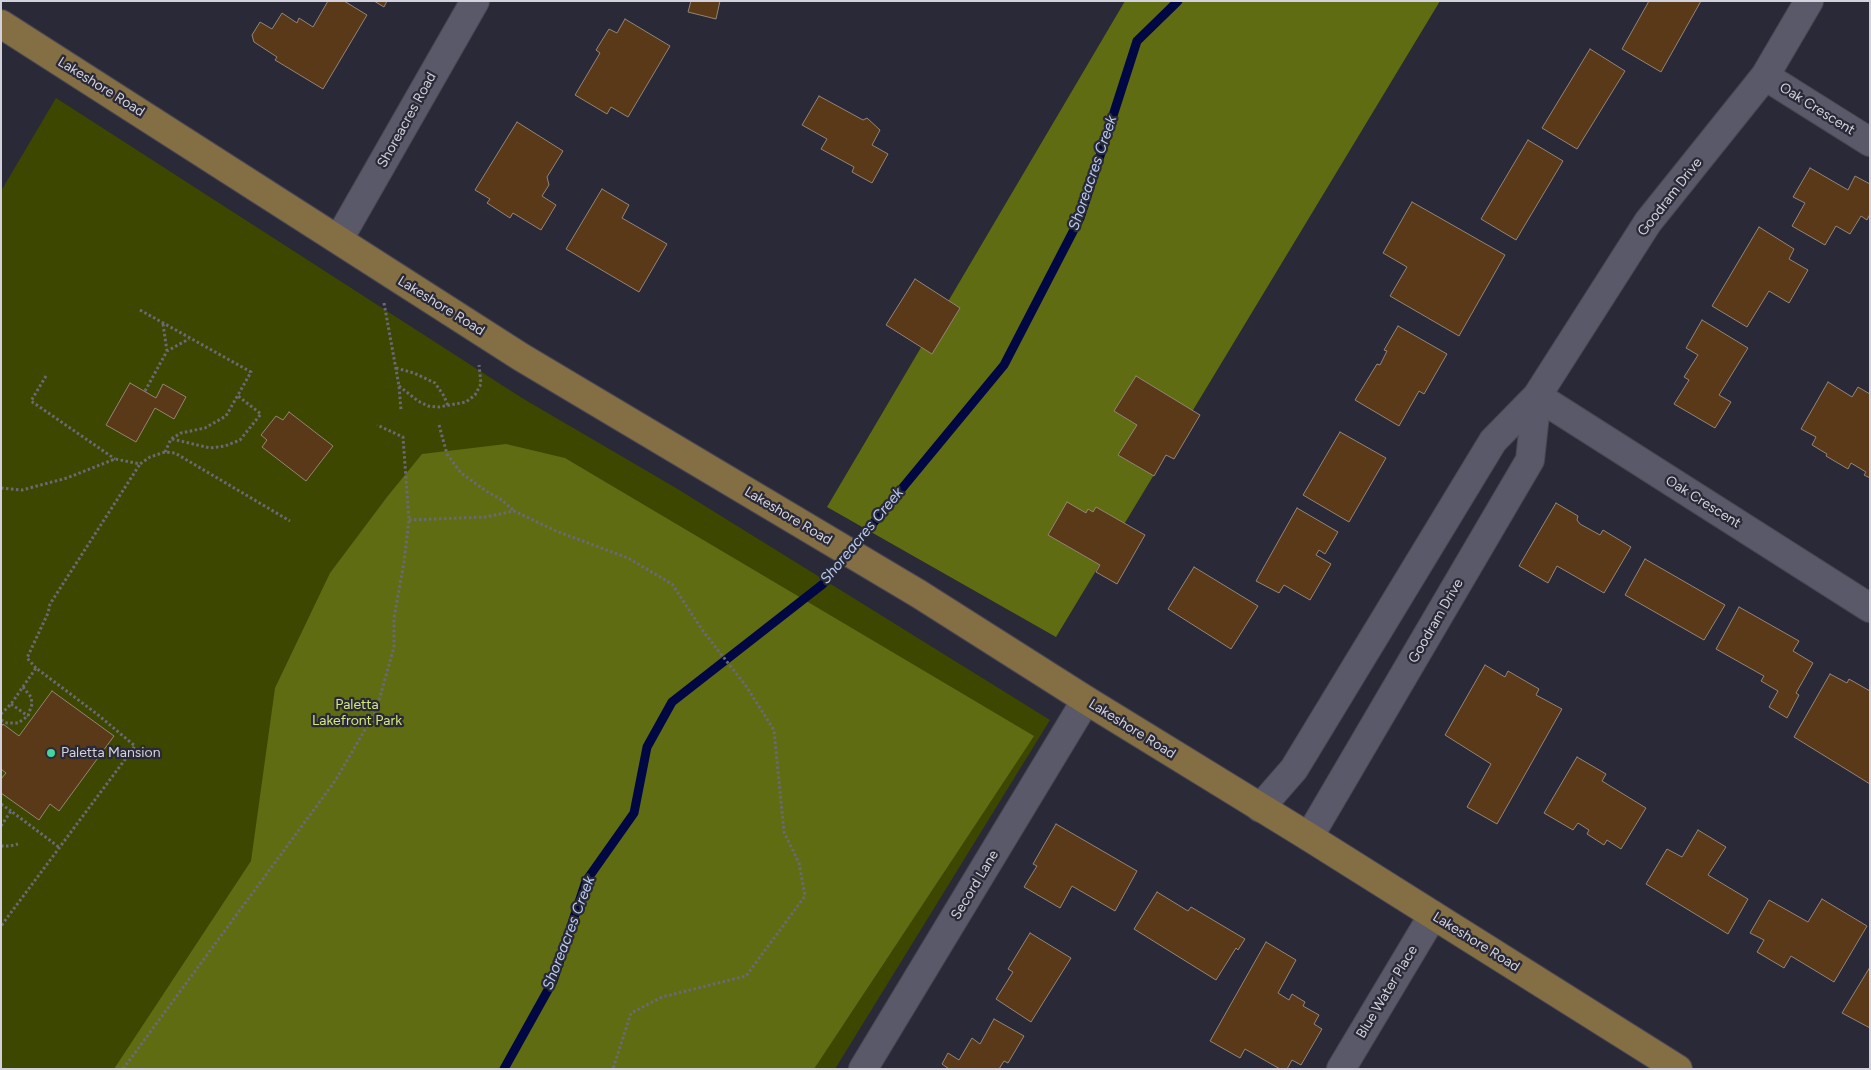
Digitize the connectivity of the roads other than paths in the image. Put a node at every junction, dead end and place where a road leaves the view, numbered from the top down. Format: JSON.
{"nodes":[{"id":1,"x":475,"y":1,"type":"edge"},
{"id":2,"x":1809,"y":1,"type":"edge"},
{"id":3,"x":1,"y":24,"type":"edge"},
{"id":4,"x":1765,"y":76,"type":"junction"},
{"id":5,"x":1870,"y":142,"type":"edge"},
{"id":6,"x":339,"y":239,"type":"junction"},
{"id":7,"x":1537,"y":396,"type":"junction"},
{"id":8,"x":1870,"y":608,"type":"edge"},
{"id":9,"x":1086,"y":700,"type":"junction"},
{"id":10,"x":1260,"y":808,"type":"junction"},
{"id":11,"x":1309,"y":837,"type":"junction"},
{"id":12,"x":1433,"y":915,"type":"junction"},
{"id":13,"x":863,"y":1069,"type":"edge"},
{"id":14,"x":1341,"y":1069,"type":"edge"},
{"id":15,"x":1678,"y":1069,"type":"edge"}],
"edges":[{"from":1,"to":6,"type":"street","name":"Shoreacres Road"},
{"from":2,"to":4,"type":"street","name":"Goodram Drive"},
{"from":3,"to":6,"type":"main road","name":"Lakeshore Road"},
{"from":4,"to":5,"type":"street","name":"Oak Crescent"},
{"from":4,"to":7,"type":"street","name":"Goodram Drive"},
{"from":6,"to":9,"type":"main road","name":"Lakeshore Road"},
{"from":7,"to":8,"type":"street","name":"Oak Crescent"},
{"from":7,"to":10,"type":"street","name":"Goodram Drive"},
{"from":7,"to":11,"type":"street","name":"Goodram Drive"},
{"from":9,"to":10,"type":"main road","name":"Lakeshore Road"},
{"from":9,"to":13,"type":"street","name":"Secord Lane"},
{"from":10,"to":11,"type":"main road","name":"Lakeshore Road"},
{"from":11,"to":12,"type":"main road","name":"Lakeshore Road"},
{"from":12,"to":14,"type":"street","name":"Blue Water Place"},
{"from":12,"to":15,"type":"main road","name":"Lakeshore Road"}]}
